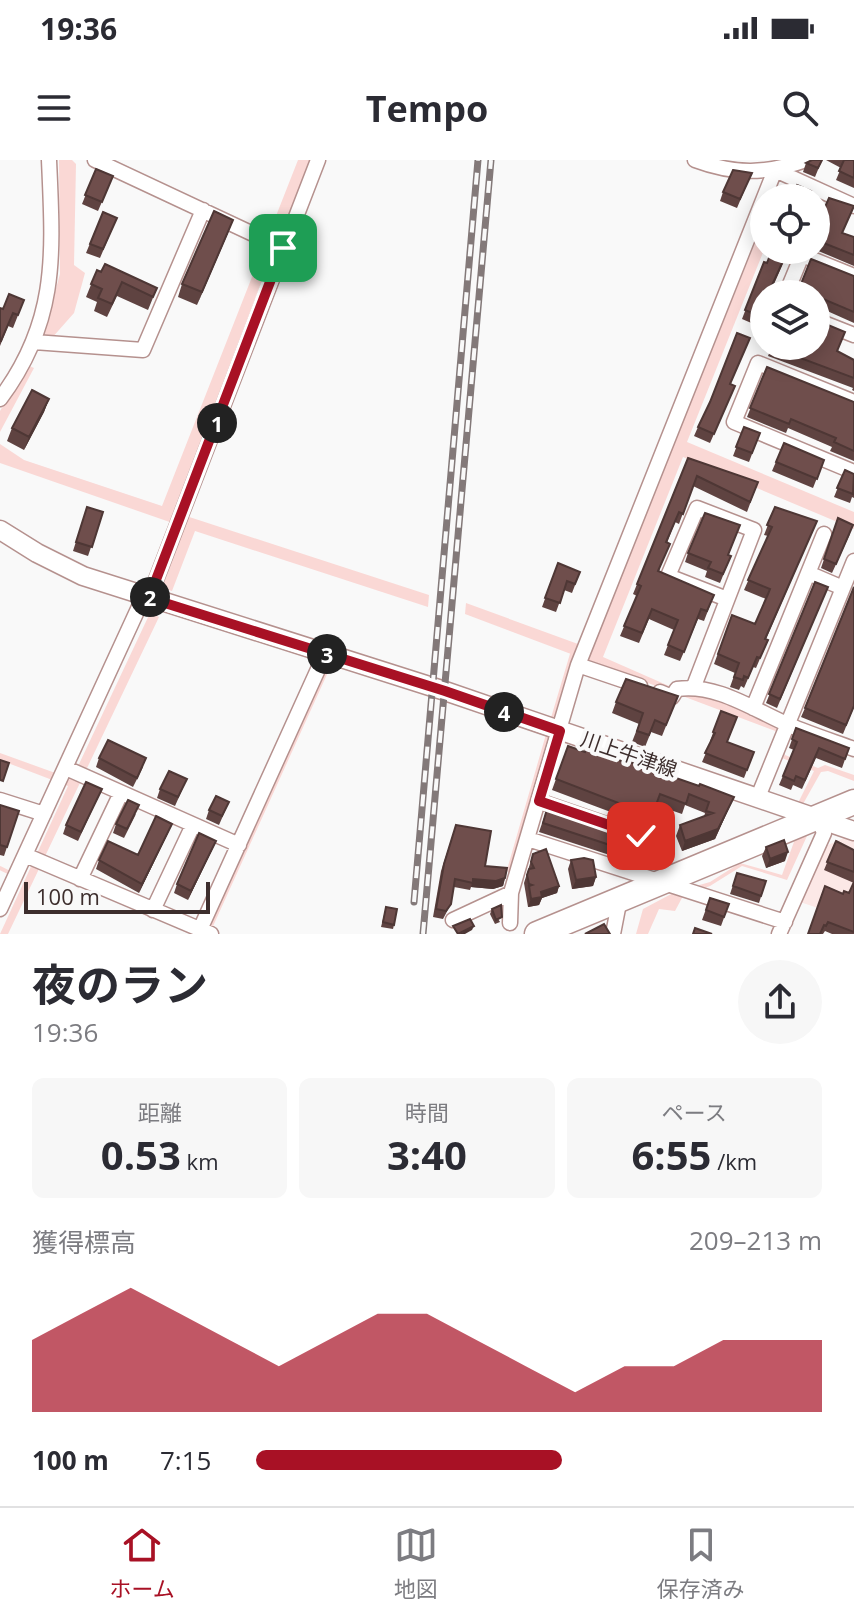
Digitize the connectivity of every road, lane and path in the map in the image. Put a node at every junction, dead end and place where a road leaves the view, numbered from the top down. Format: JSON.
{"nodes":[{"id":1,"x":49,"y":160,"type":"edge"},
{"id":2,"x":95,"y":160,"type":"edge"},
{"id":3,"x":318,"y":160,"type":"edge"},
{"id":4,"x":695,"y":160,"type":"edge"},
{"id":5,"x":806,"y":160,"type":"edge"},
{"id":6,"x":775,"y":170,"type":"junction"},
{"id":7,"x":854,"y":206,"type":"edge"},
{"id":8,"x":203,"y":210,"type":"junction"},
{"id":9,"x":283,"y":248,"type":"junction"},
{"id":10,"x":854,"y":276,"type":"edge"},
{"id":11,"x":792,"y":280,"type":"edge"},
{"id":12,"x":830,"y":326,"type":"edge"},
{"id":13,"x":854,"y":335,"type":"edge"},
{"id":14,"x":34,"y":342,"type":"junction"},
{"id":15,"x":0,"y":399,"type":"edge"},
{"id":16,"x":854,"y":402,"type":"edge"},
{"id":17,"x":854,"y":472,"type":"edge"},
{"id":18,"x":0,"y":530,"type":"edge"},
{"id":19,"x":824,"y":534,"type":"dead end"},
{"id":20,"x":853,"y":565,"type":"edge"},
{"id":21,"x":808,"y":573,"type":"junction"},
{"id":22,"x":843,"y":588,"type":"junction"},
{"id":23,"x":147,"y":597,"type":"junction"},
{"id":24,"x":727,"y":599,"type":"junction"},
{"id":25,"x":325,"y":654,"type":"junction"},
{"id":26,"x":578,"y":665,"type":"junction"},
{"id":27,"x":694,"y":686,"type":"junction"},
{"id":28,"x":753,"y":708,"type":"junction"},
{"id":29,"x":788,"y":724,"type":"junction"},
{"id":30,"x":560,"y":731,"type":"junction"},
{"id":31,"x":854,"y":747,"type":"edge"},
{"id":32,"x":66,"y":768,"type":"junction"},
{"id":33,"x":121,"y":793,"type":"junction"},
{"id":34,"x":758,"y":797,"type":"junction"},
{"id":35,"x":0,"y":800,"type":"edge"},
{"id":36,"x":539,"y":801,"type":"junction"},
{"id":37,"x":854,"y":802,"type":"edge"},
{"id":38,"x":44,"y":814,"type":"junction"},
{"id":39,"x":818,"y":818,"type":"junction"},
{"id":40,"x":193,"y":825,"type":"junction"},
{"id":41,"x":854,"y":831,"type":"edge"},
{"id":42,"x":641,"y":836,"type":"dead end"},
{"id":43,"x":528,"y":839,"type":"junction"},
{"id":44,"x":239,"y":845,"type":"junction"},
{"id":45,"x":25,"y":855,"type":"junction"},
{"id":46,"x":80,"y":879,"type":"junction"},
{"id":47,"x":662,"y":880,"type":"junction"},
{"id":48,"x":511,"y":893,"type":"junction"},
{"id":49,"x":620,"y":898,"type":"junction"},
{"id":50,"x":0,"y":909,"type":"edge"},
{"id":51,"x":153,"y":910,"type":"junction"},
{"id":52,"x":453,"y":920,"type":"dead end"},
{"id":53,"x":510,"y":923,"type":"dead end"},
{"id":54,"x":782,"y":928,"type":"edge"},
{"id":55,"x":203,"y":933,"type":"edge"},
{"id":56,"x":537,"y":934,"type":"edge"},
{"id":57,"x":613,"y":934,"type":"edge"}],
"edges":[{"from":1,"to":14,"type":"street"},
{"from":2,"to":8,"type":"street"},
{"from":3,"to":9,"type":"street"},
{"from":4,"to":6,"type":"street"},
{"from":5,"to":6,"type":"street"},
{"from":6,"to":7,"type":"street"},
{"from":6,"to":26,"type":"street"},
{"from":8,"to":9,"type":"street"},
{"from":8,"to":14,"type":"street"},
{"from":9,"to":23,"type":"street"},
{"from":10,"to":11,"type":"street"},
{"from":12,"to":13,"type":"street"},
{"from":14,"to":15,"type":"street"},
{"from":16,"to":17,"type":"street"},
{"from":18,"to":23,"type":"main road","name":"川上牛津線"},
{"from":19,"to":21,"type":"street"},
{"from":20,"to":22,"type":"street"},
{"from":21,"to":22,"type":"street"},
{"from":21,"to":28,"type":"street"},
{"from":22,"to":29,"type":"street"},
{"from":23,"to":25,"type":"main road","name":"川上牛津線"},
{"from":23,"to":32,"type":"street"},
{"from":24,"to":24,"type":"street"},
{"from":24,"to":27,"type":"street"},
{"from":25,"to":30,"type":"main road","name":"川上牛津線"},
{"from":25,"to":44,"type":"street"},
{"from":26,"to":27,"type":"street"},
{"from":26,"to":30,"type":"street"},
{"from":27,"to":28,"type":"street"},
{"from":28,"to":29,"type":"street"},
{"from":29,"to":31,"type":"street"},
{"from":29,"to":34,"type":"street"},
{"from":30,"to":34,"type":"main road","name":"川上牛津線"},
{"from":30,"to":36,"type":"street"},
{"from":32,"to":33,"type":"street"},
{"from":32,"to":38,"type":"street"},
{"from":33,"to":40,"type":"street"},
{"from":33,"to":46,"type":"street"},
{"from":34,"to":39,"type":"main road","name":"川上牛津線"},
{"from":35,"to":38,"type":"street"},
{"from":36,"to":42,"type":"street"},
{"from":36,"to":43,"type":"street"},
{"from":37,"to":39,"type":"highway"},
{"from":38,"to":45,"type":"street"},
{"from":39,"to":41,"type":"main road","name":"川上牛津線"},
{"from":39,"to":47,"type":"highway"},
{"from":39,"to":54,"type":"street"},
{"from":40,"to":44,"type":"street"},
{"from":40,"to":51,"type":"street"},
{"from":43,"to":47,"type":"street"},
{"from":43,"to":48,"type":"street"},
{"from":44,"to":55,"type":"street"},
{"from":45,"to":46,"type":"street"},
{"from":45,"to":50,"type":"street"},
{"from":46,"to":51,"type":"street"},
{"from":47,"to":49,"type":"highway"},
{"from":47,"to":54,"type":"street"},
{"from":48,"to":52,"type":"street"},
{"from":48,"to":53,"type":"street"},
{"from":49,"to":56,"type":"highway"},
{"from":49,"to":57,"type":"street"},
{"from":51,"to":55,"type":"street"}]}
